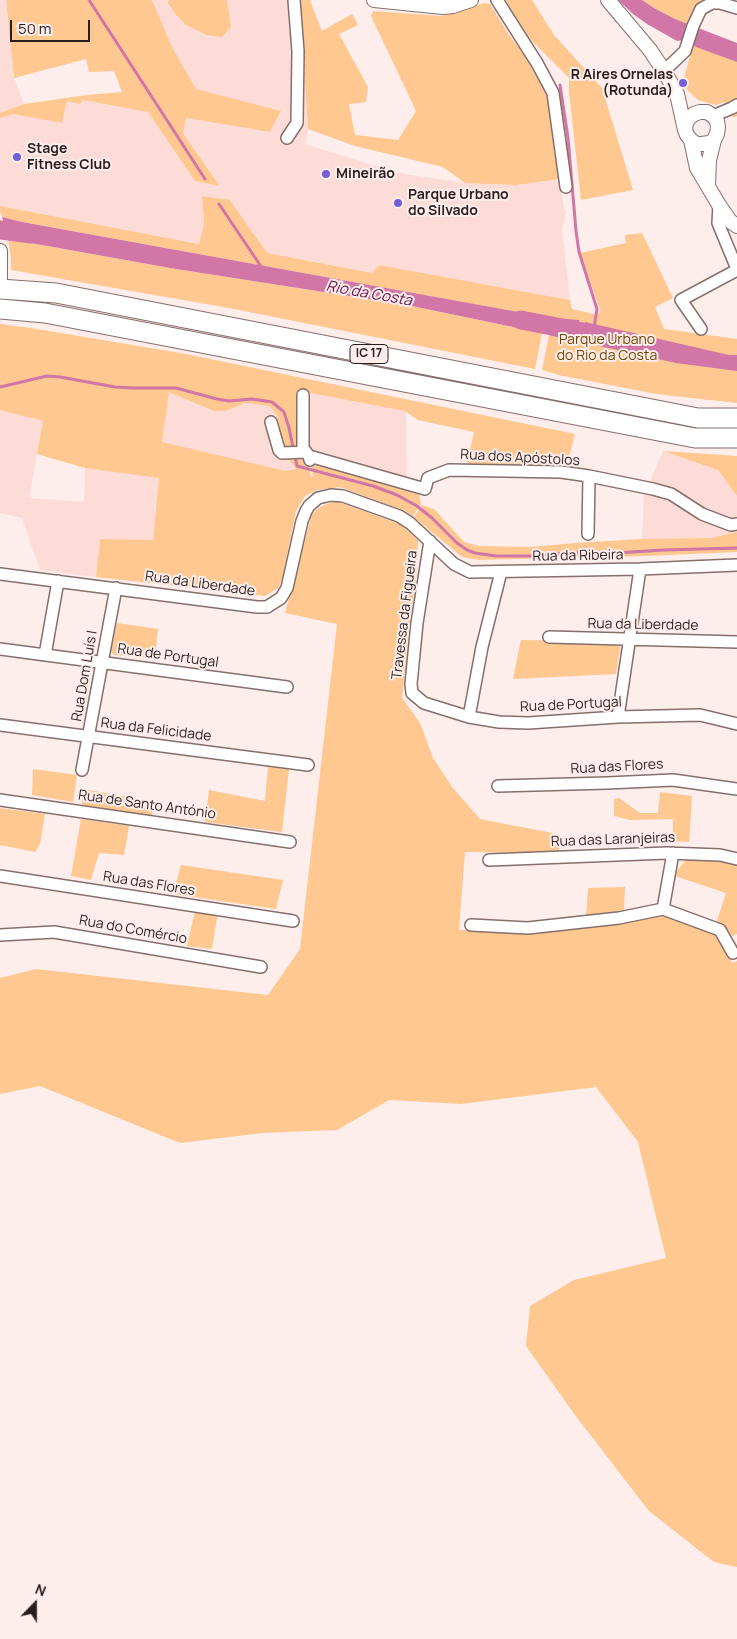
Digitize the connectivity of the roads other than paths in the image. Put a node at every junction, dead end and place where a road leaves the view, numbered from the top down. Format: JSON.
{"nodes":[{"id":1,"x":294,"y":0,"type":"edge"},
{"id":2,"x":374,"y":0,"type":"edge"},
{"id":3,"x":471,"y":0,"type":"edge"},
{"id":4,"x":497,"y":0,"type":"edge"},
{"id":5,"x":608,"y":0,"type":"edge"},
{"id":6,"x":737,"y":8,"type":"edge"},
{"id":7,"x":664,"y":71,"type":"junction"},
{"id":8,"x":677,"y":94,"type":"junction"},
{"id":9,"x":735,"y":106,"type":"edge"},
{"id":10,"x":711,"y":124,"type":"junction"},
{"id":11,"x":688,"y":135,"type":"junction"},
{"id":12,"x":288,"y":138,"type":"dead end"},
{"id":13,"x":566,"y":187,"type":"dead end"},
{"id":14,"x":708,"y":187,"type":"junction"},
{"id":15,"x":719,"y":205,"type":"junction"},
{"id":16,"x":737,"y":226,"type":"edge"},
{"id":17,"x":0,"y":251,"type":"edge"},
{"id":18,"x":737,"y":270,"type":"edge"},
{"id":19,"x":0,"y":278,"type":"edge"},
{"id":20,"x":0,"y":288,"type":"edge"},
{"id":21,"x":0,"y":309,"type":"edge"},
{"id":22,"x":701,"y":329,"type":"dead end"},
{"id":23,"x":303,"y":395,"type":"dead end"},
{"id":24,"x":737,"y":418,"type":"edge"},
{"id":25,"x":271,"y":422,"type":"dead end"},
{"id":26,"x":737,"y":438,"type":"edge"},
{"id":27,"x":306,"y":455,"type":"junction"},
{"id":28,"x":589,"y":476,"type":"junction"},
{"id":29,"x":737,"y":524,"type":"edge"},
{"id":30,"x":588,"y":534,"type":"dead end"},
{"id":31,"x":430,"y":541,"type":"junction"},
{"id":32,"x":737,"y":565,"type":"edge"},
{"id":33,"x":640,"y":569,"type":"junction"},
{"id":34,"x":501,"y":572,"type":"junction"},
{"id":35,"x":0,"y":574,"type":"edge"},
{"id":36,"x":58,"y":581,"type":"junction"},
{"id":37,"x":116,"y":588,"type":"junction"},
{"id":38,"x":549,"y":637,"type":"dead end"},
{"id":39,"x":629,"y":639,"type":"junction"},
{"id":40,"x":737,"y":642,"type":"edge"},
{"id":41,"x":0,"y":649,"type":"edge"},
{"id":42,"x":45,"y":655,"type":"junction"},
{"id":43,"x":102,"y":662,"type":"junction"},
{"id":44,"x":287,"y":688,"type":"dead end"},
{"id":45,"x":412,"y":693,"type":"joint"},
{"id":46,"x":470,"y":716,"type":"junction"},
{"id":47,"x":618,"y":717,"type":"junction"},
{"id":48,"x":737,"y":724,"type":"edge"},
{"id":49,"x":0,"y":725,"type":"edge"},
{"id":50,"x":89,"y":737,"type":"junction"},
{"id":51,"x":308,"y":765,"type":"dead end"},
{"id":52,"x":82,"y":770,"type":"dead end"},
{"id":53,"x":498,"y":786,"type":"dead end"},
{"id":54,"x":737,"y":789,"type":"edge"},
{"id":55,"x":0,"y":800,"type":"edge"},
{"id":56,"x":290,"y":842,"type":"dead end"},
{"id":57,"x":673,"y":853,"type":"junction"},
{"id":58,"x":737,"y":858,"type":"edge"},
{"id":59,"x":489,"y":860,"type":"dead end"},
{"id":60,"x":0,"y":876,"type":"edge"},
{"id":61,"x":663,"y":909,"type":"junction"},
{"id":62,"x":294,"y":921,"type":"dead end"},
{"id":63,"x":471,"y":925,"type":"dead end"},
{"id":64,"x":0,"y":935,"type":"edge"},
{"id":65,"x":733,"y":953,"type":"dead end"},
{"id":66,"x":261,"y":967,"type":"dead end"}],
"edges":[{"from":1,"to":12,"type":"street"},
{"from":2,"to":3,"type":"street"},
{"from":4,"to":13,"type":"street"},
{"from":5,"to":7,"type":"street"},
{"from":6,"to":7,"type":"street"},
{"from":7,"to":8,"type":"street"},
{"from":8,"to":10,"type":"street"},
{"from":8,"to":11,"type":"street"},
{"from":9,"to":10,"type":"street"},
{"from":10,"to":11,"type":"street"},
{"from":10,"to":11,"type":"street"},
{"from":10,"to":14,"type":"street"},
{"from":11,"to":14,"type":"street"},
{"from":14,"to":15,"type":"street"},
{"from":15,"to":16,"type":"street"},
{"from":15,"to":18,"type":"street"},
{"from":17,"to":19,"type":"street"},
{"from":18,"to":22,"type":"street"},
{"from":20,"to":24,"type":"highway","number":"IC 17"},
{"from":21,"to":26,"type":"highway","number":"IC 17"},
{"from":23,"to":27,"type":"street"},
{"from":25,"to":27,"type":"street"},
{"from":27,"to":28,"type":"street","name":"Rua dos Apóstolos"},
{"from":28,"to":29,"type":"street","name":"Rua dos Apóstolos"},
{"from":28,"to":30,"type":"street"},
{"from":31,"to":34,"type":"street","name":"Rua da Ribeira"},
{"from":31,"to":37,"type":"street","name":"Rua da Liberdade"},
{"from":31,"to":45,"type":"street","name":"Travessa da Figueira"},
{"from":32,"to":33,"type":"street","name":"Rua da Ribeira"},
{"from":33,"to":34,"type":"street","name":"Rua da Ribeira"},
{"from":33,"to":39,"type":"street"},
{"from":34,"to":46,"type":"street"},
{"from":35,"to":36,"type":"street","name":"Rua da Liberdade"},
{"from":36,"to":37,"type":"street","name":"Rua da Liberdade"},
{"from":36,"to":42,"type":"street"},
{"from":37,"to":43,"type":"street","name":"Rua Dom Luís I"},
{"from":38,"to":39,"type":"street","name":"Rua da Liberdade"},
{"from":39,"to":40,"type":"street","name":"Rua da Liberdade"},
{"from":39,"to":47,"type":"street"},
{"from":41,"to":42,"type":"street","name":"Rua de Portugal"},
{"from":42,"to":43,"type":"street","name":"Rua de Portugal"},
{"from":43,"to":44,"type":"street","name":"Rua de Portugal"},
{"from":43,"to":50,"type":"street","name":"Rua Dom Luís I"},
{"from":45,"to":46,"type":"street","name":"Rua de Portugal"},
{"from":46,"to":47,"type":"street","name":"Rua de Portugal"},
{"from":47,"to":48,"type":"street","name":"Rua de Portugal"},
{"from":49,"to":50,"type":"street","name":"Rua da Felicidade"},
{"from":50,"to":51,"type":"street","name":"Rua da Felicidade"},
{"from":50,"to":52,"type":"street","name":"Rua Dom Luís I"},
{"from":53,"to":54,"type":"street","name":"Rua das Flores"},
{"from":55,"to":56,"type":"street","name":"Rua de Santo António"},
{"from":57,"to":58,"type":"street","name":"Rua das Laranjeiras"},
{"from":57,"to":59,"type":"street","name":"Rua das Laranjeiras"},
{"from":57,"to":61,"type":"street"},
{"from":60,"to":62,"type":"street","name":"Rua das Flores"},
{"from":61,"to":63,"type":"street"},
{"from":61,"to":65,"type":"street"},
{"from":64,"to":66,"type":"street","name":"Rua do Comércio"}]}
